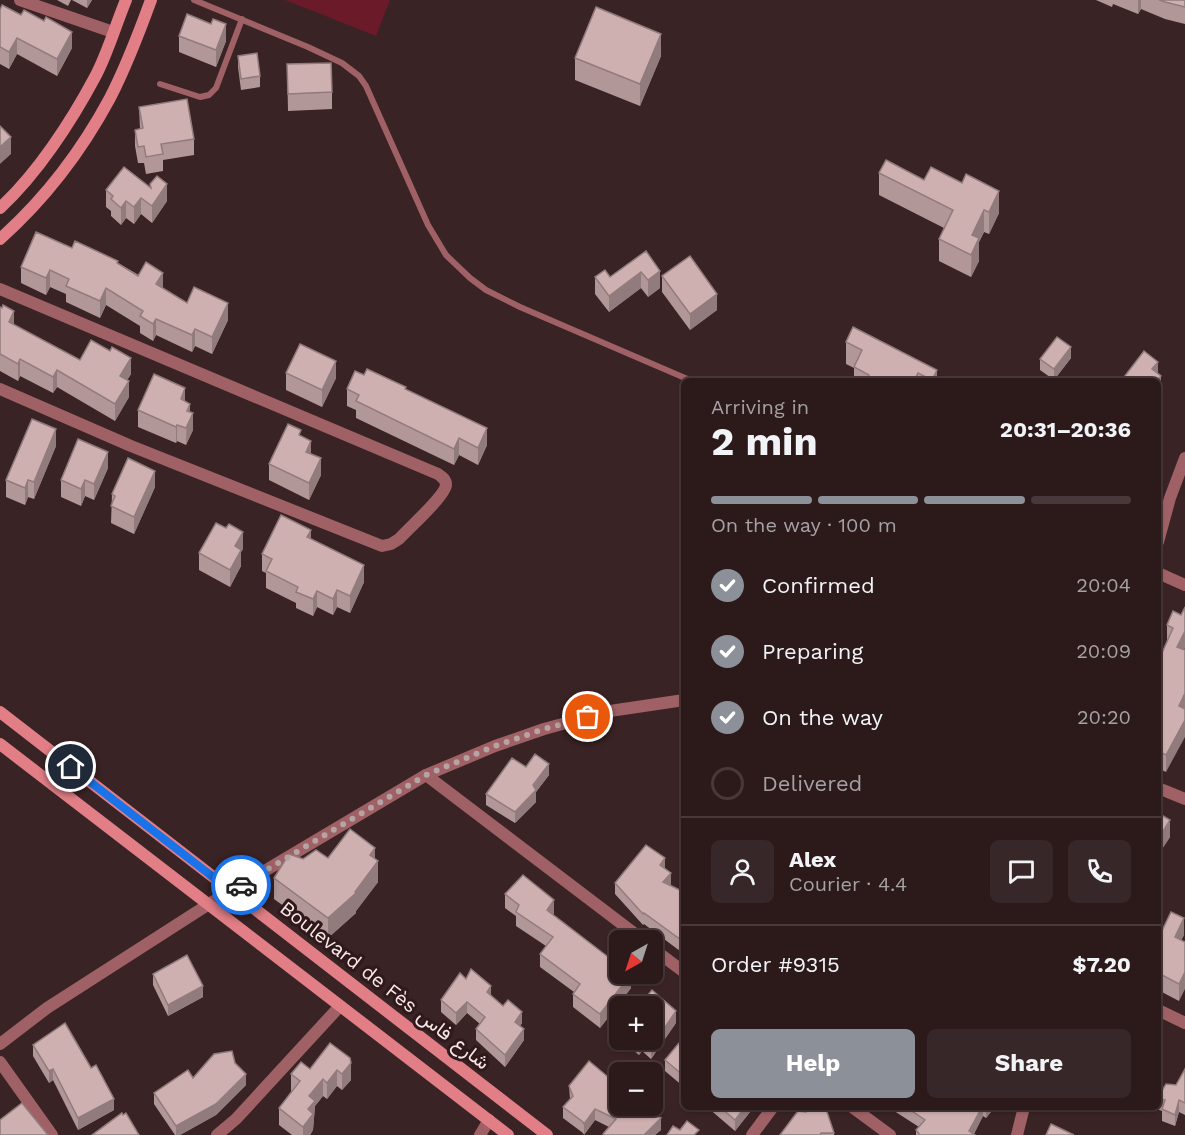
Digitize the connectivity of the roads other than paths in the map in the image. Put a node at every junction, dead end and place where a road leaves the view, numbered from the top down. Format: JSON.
{"nodes":[{"id":1,"x":20,"y":0,"type":"edge"},
{"id":2,"x":126,"y":0,"type":"edge"},
{"id":3,"x":151,"y":0,"type":"edge"},
{"id":4,"x":194,"y":0,"type":"edge"},
{"id":5,"x":242,"y":19,"type":"junction"},
{"id":6,"x":113,"y":32,"type":"junction"},
{"id":7,"x":160,"y":84,"type":"dead end"},
{"id":8,"x":0,"y":208,"type":"edge"},
{"id":9,"x":0,"y":239,"type":"edge"},
{"id":10,"x":0,"y":289,"type":"edge"},
{"id":11,"x":685,"y":378,"type":"edge"},
{"id":12,"x":0,"y":389,"type":"edge"},
{"id":13,"x":1185,"y":458,"type":"edge"},
{"id":14,"x":1161,"y":531,"type":"edge"},
{"id":15,"x":1161,"y":574,"type":"edge"},
{"id":16,"x":1185,"y":585,"type":"edge"},
{"id":17,"x":681,"y":700,"type":"edge"},
{"id":18,"x":0,"y":712,"type":"edge"},
{"id":19,"x":0,"y":744,"type":"edge"},
{"id":20,"x":426,"y":775,"type":"junction"},
{"id":21,"x":1161,"y":789,"type":"edge"},
{"id":22,"x":1185,"y":799,"type":"edge"},
{"id":23,"x":231,"y":891,"type":"junction"},
{"id":24,"x":209,"y":904,"type":"junction"},
{"id":25,"x":630,"y":930,"type":"edge"},
{"id":26,"x":663,"y":956,"type":"edge"},
{"id":27,"x":681,"y":970,"type":"edge"},
{"id":28,"x":340,"y":1006,"type":"junction"},
{"id":29,"x":1161,"y":1011,"type":"edge"},
{"id":30,"x":1185,"y":1023,"type":"edge"},
{"id":31,"x":0,"y":1044,"type":"edge"},
{"id":32,"x":0,"y":1062,"type":"edge"},
{"id":33,"x":771,"y":1110,"type":"edge"},
{"id":34,"x":856,"y":1110,"type":"edge"},
{"id":35,"x":1022,"y":1110,"type":"edge"},
{"id":36,"x":489,"y":1120,"type":"junction"},
{"id":37,"x":52,"y":1135,"type":"edge"},
{"id":38,"x":217,"y":1135,"type":"edge"},
{"id":39,"x":480,"y":1135,"type":"edge"},
{"id":40,"x":508,"y":1135,"type":"edge"},
{"id":41,"x":547,"y":1135,"type":"edge"},
{"id":42,"x":752,"y":1135,"type":"edge"},
{"id":43,"x":890,"y":1135,"type":"edge"},
{"id":44,"x":1017,"y":1135,"type":"edge"}],
"edges":[{"from":1,"to":6,"type":"street"},
{"from":2,"to":6,"type":"main road"},
{"from":3,"to":9,"type":"main road"},
{"from":4,"to":5,"type":"lane"},
{"from":5,"to":7,"type":"lane"},
{"from":5,"to":11,"type":"lane"},
{"from":6,"to":8,"type":"main road"},
{"from":10,"to":12,"type":"street"},
{"from":13,"to":14,"type":"street"},
{"from":15,"to":16,"type":"street"},
{"from":17,"to":20,"type":"street"},
{"from":18,"to":23,"type":"main road","name":"Boulevard de Fès شارع فاس"},
{"from":19,"to":24,"type":"main road"},
{"from":20,"to":23,"type":"street"},
{"from":20,"to":25,"type":"street"},
{"from":21,"to":22,"type":"street"},
{"from":23,"to":24,"type":"street"},
{"from":23,"to":41,"type":"main road","name":"Boulevard de Fès شارع فاس"},
{"from":24,"to":28,"type":"main road"},
{"from":24,"to":31,"type":"street"},
{"from":26,"to":27,"type":"street"},
{"from":28,"to":36,"type":"main road"},
{"from":28,"to":38,"type":"street"},
{"from":29,"to":30,"type":"street"},
{"from":32,"to":37,"type":"street"},
{"from":33,"to":42,"type":"street"},
{"from":34,"to":43,"type":"street"},
{"from":35,"to":44,"type":"street"},
{"from":36,"to":39,"type":"street"},
{"from":36,"to":40,"type":"main road"}]}
